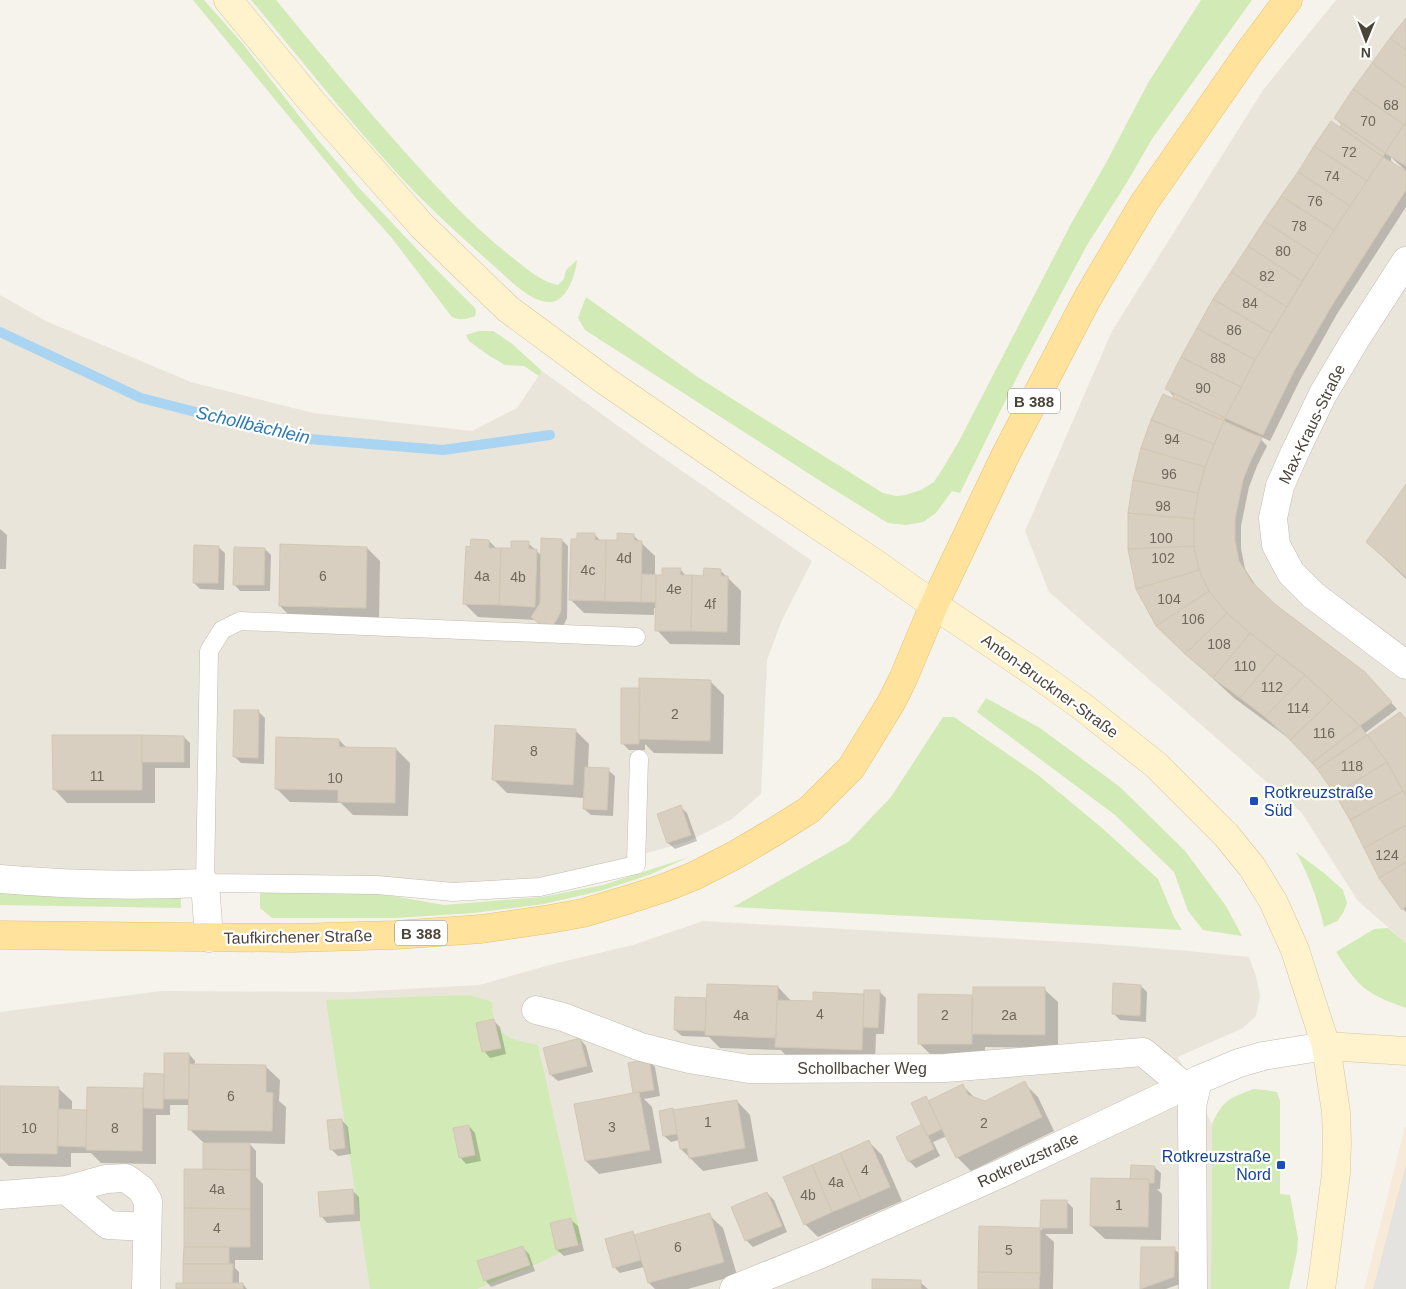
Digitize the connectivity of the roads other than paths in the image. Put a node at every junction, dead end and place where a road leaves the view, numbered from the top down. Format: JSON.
{"nodes":[{"id":1,"x":228,"y":0,"type":"edge"},
{"id":2,"x":1288,"y":0,"type":"edge"},
{"id":3,"x":1406,"y":261,"type":"edge"},
{"id":4,"x":934,"y":605,"type":"junction"},
{"id":5,"x":636,"y":637,"type":"dead end"},
{"id":6,"x":1406,"y":665,"type":"edge"},
{"id":7,"x":639,"y":759,"type":"dead end"},
{"id":8,"x":0,"y":879,"type":"edge"},
{"id":9,"x":206,"y":883,"type":"junction"},
{"id":10,"x":0,"y":934,"type":"edge"},
{"id":11,"x":209,"y":938,"type":"junction"},
{"id":12,"x":536,"y":1010,"type":"dead end"},
{"id":13,"x":1326,"y":1046,"type":"junction"},
{"id":14,"x":1406,"y":1050,"type":"edge"},
{"id":15,"x":1191,"y":1083,"type":"junction"},
{"id":16,"x":66,"y":1190,"type":"junction"},
{"id":17,"x":0,"y":1196,"type":"edge"},
{"id":18,"x":148,"y":1227,"type":"junction"},
{"id":19,"x":146,"y":1289,"type":"edge"},
{"id":20,"x":734,"y":1289,"type":"edge"},
{"id":21,"x":1193,"y":1289,"type":"edge"},
{"id":22,"x":1320,"y":1289,"type":"edge"}],
"edges":[{"from":1,"to":4,"type":"main road","name":"Anton-Bruckner-Straße"},
{"from":2,"to":4,"type":"main road","number":"B 388"},
{"from":3,"to":6,"type":"street","name":"Max-Kraus-Straße"},
{"from":4,"to":11,"type":"main road","name":"Taufkirchener Straße","number":"B 388"},
{"from":4,"to":13,"type":"main road","name":"Anton-Bruckner-Straße"},
{"from":5,"to":9,"type":"lane","name":"Taufkirchener Straße"},
{"from":7,"to":9,"type":"lane"},
{"from":8,"to":9,"type":"street"},
{"from":9,"to":11,"type":"street","name":"Taufkirchener Straße"},
{"from":10,"to":11,"type":"main road","name":"Taufkirchener Straße","number":"B 388"},
{"from":12,"to":15,"type":"street","name":"Schollbacher Weg"},
{"from":13,"to":14,"type":"main road"},
{"from":13,"to":15,"type":"street","name":"Rotkreuzstraße"},
{"from":13,"to":22,"type":"main road","name":"Anton-Bruckner-Straße"},
{"from":15,"to":20,"type":"street","name":"Rotkreuzstraße"},
{"from":15,"to":21,"type":"street"},
{"from":16,"to":17,"type":"street"},
{"from":16,"to":18,"type":"street"},
{"from":16,"to":18,"type":"street"},
{"from":18,"to":19,"type":"street"}]}
